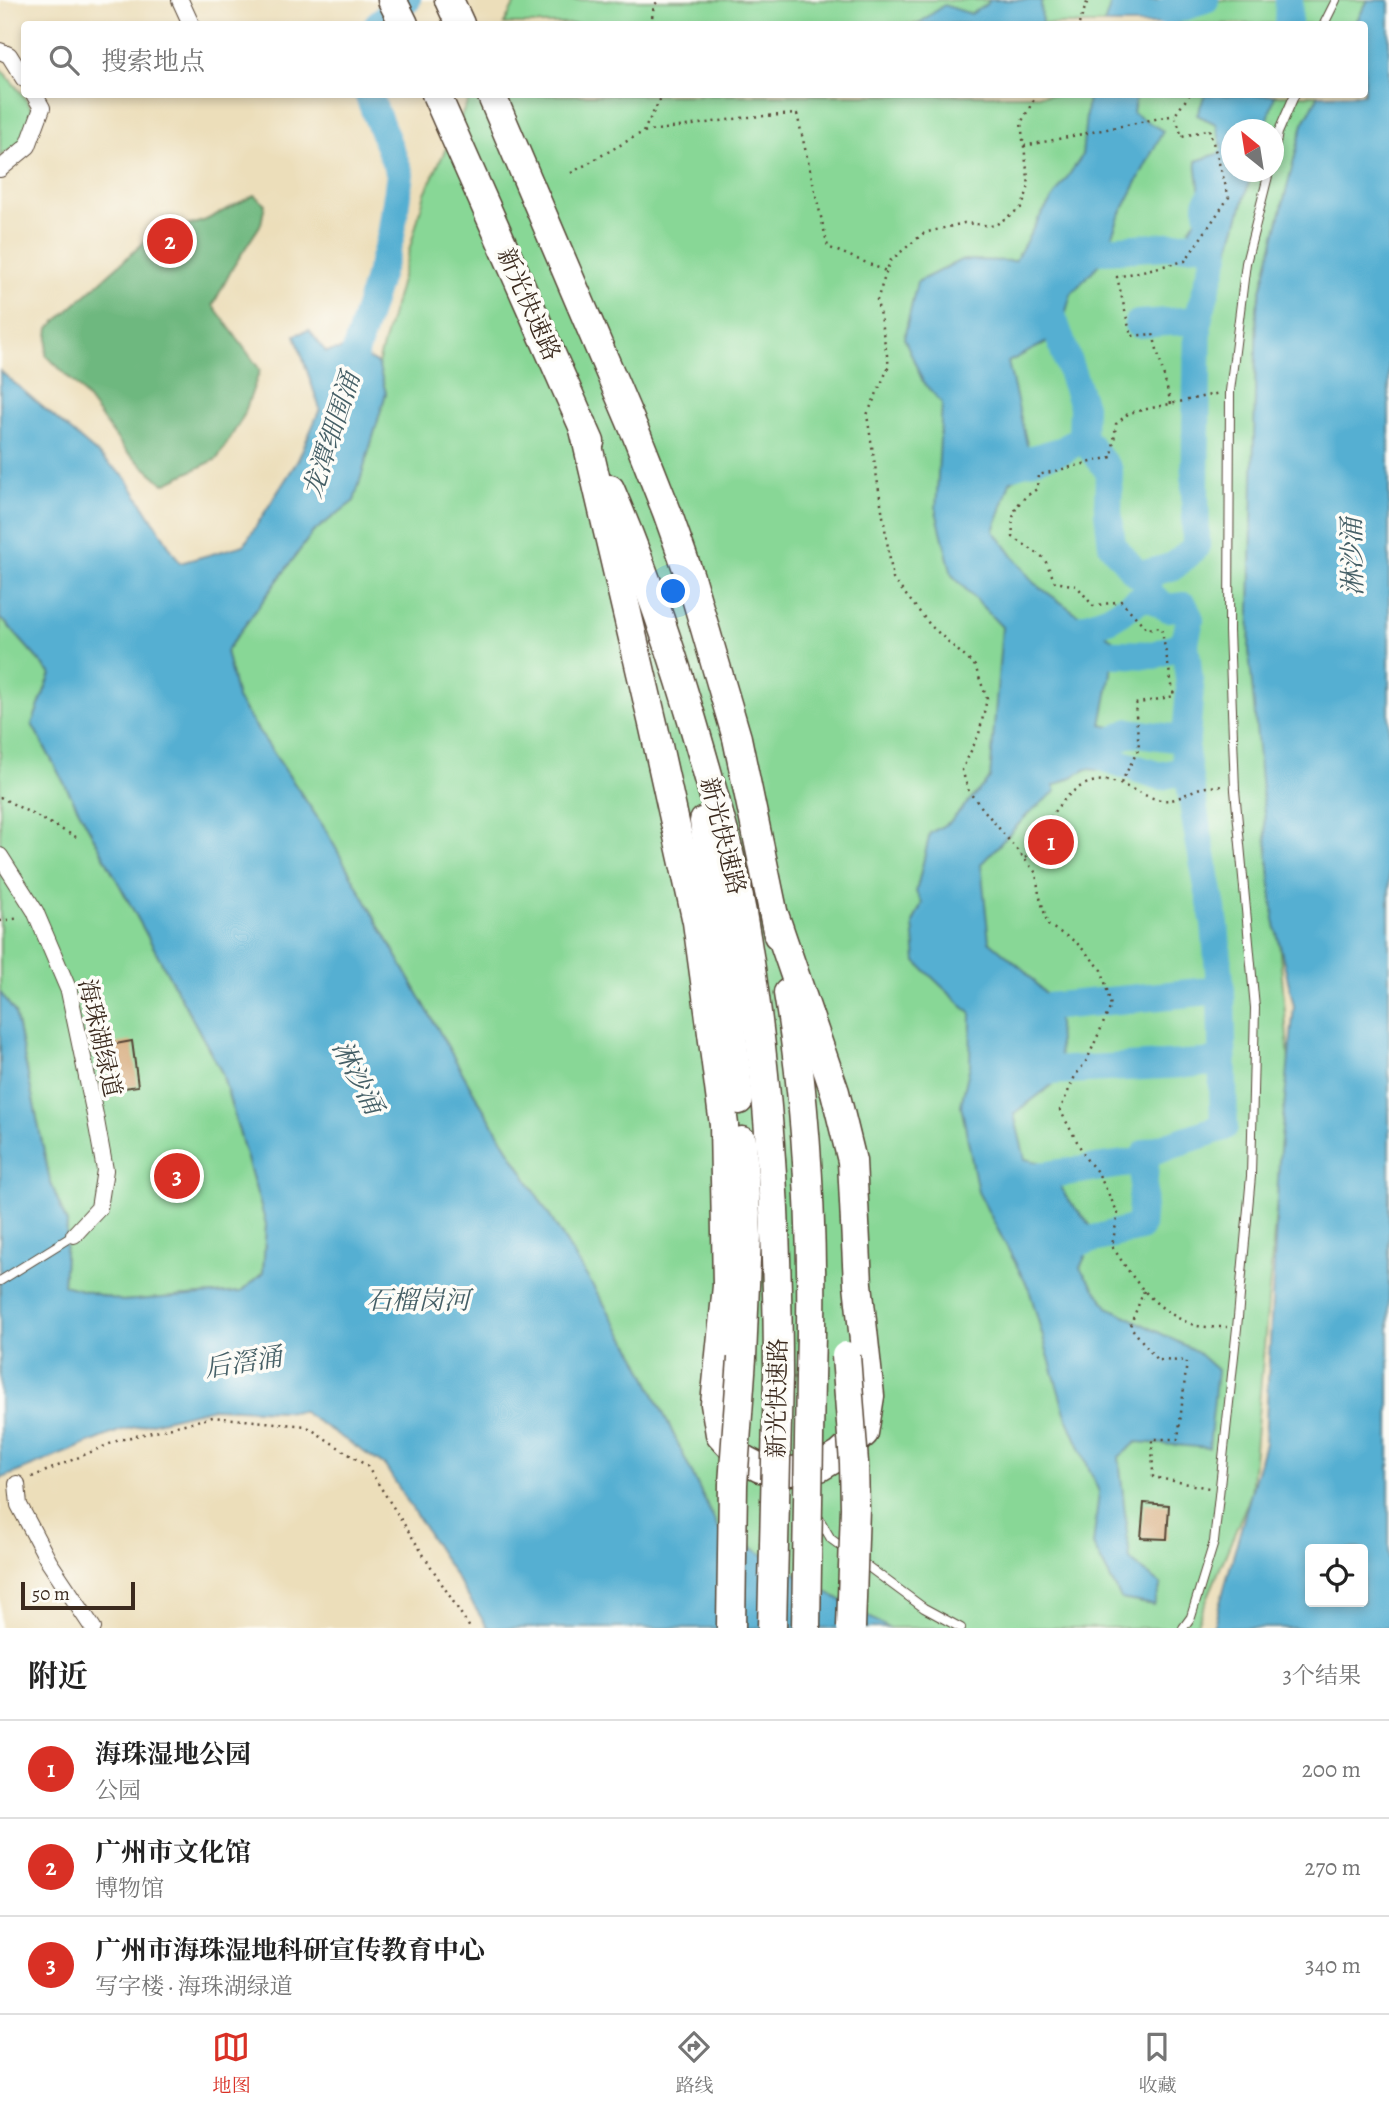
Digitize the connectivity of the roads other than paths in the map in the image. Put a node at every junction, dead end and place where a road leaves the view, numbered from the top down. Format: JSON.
{"nodes":[{"id":1,"x":180,"y":0,"type":"edge"},
{"id":2,"x":392,"y":0,"type":"edge"},
{"id":3,"x":1336,"y":0,"type":"edge"},
{"id":4,"x":190,"y":21,"type":"edge"},
{"id":5,"x":402,"y":21,"type":"edge"},
{"id":6,"x":1326,"y":21,"type":"edge"},
{"id":7,"x":0,"y":51,"type":"edge"},
{"id":8,"x":21,"y":74,"type":"edge"},
{"id":9,"x":36,"y":98,"type":"edge"},
{"id":10,"x":438,"y":98,"type":"edge"},
{"id":11,"x":493,"y":98,"type":"edge"},
{"id":12,"x":1292,"y":98,"type":"edge"},
{"id":13,"x":1284,"y":119,"type":"edge"},
{"id":14,"x":0,"y":169,"type":"edge"},
{"id":15,"x":1266,"y":182,"type":"edge"},
{"id":16,"x":583,"y":425,"type":"junction"},
{"id":17,"x":688,"y":704,"type":"junction"},
{"id":18,"x":0,"y":856,"type":"edge"},
{"id":19,"x":775,"y":917,"type":"junction"},
{"id":20,"x":74,"y":1236,"type":"joint"},
{"id":21,"x":0,"y":1281,"type":"edge"},
{"id":22,"x":791,"y":1471,"type":"junction"},
{"id":23,"x":17,"y":1483,"type":"road end"},
{"id":24,"x":93,"y":1628,"type":"edge"},
{"id":25,"x":731,"y":1628,"type":"edge"},
{"id":26,"x":772,"y":1628,"type":"edge"},
{"id":27,"x":806,"y":1628,"type":"edge"},
{"id":28,"x":850,"y":1628,"type":"edge"},
{"id":29,"x":961,"y":1628,"type":"edge"},
{"id":30,"x":1183,"y":1628,"type":"edge"}],
"edges":[{"from":1,"to":4,"type":"street"},
{"from":2,"to":5,"type":"highway"},
{"from":3,"to":6,"type":"lane"},
{"from":7,"to":8,"type":"street"},
{"from":9,"to":14,"type":"street"},
{"from":10,"to":16,"type":"highway","name":"新光快速路"},
{"from":11,"to":19,"type":"highway","name":"新光快速路"},
{"from":12,"to":13,"type":"lane"},
{"from":15,"to":30,"type":"lane"},
{"from":16,"to":17,"type":"highway","name":"新光快速路"},
{"from":16,"to":22,"type":"highway"},
{"from":17,"to":25,"type":"highway","bridge":true},
{"from":17,"to":26,"type":"highway","name":"新光快速路","bridge":true},
{"from":18,"to":20,"type":"street","name":"海珠湖绿道"},
{"from":19,"to":22,"type":"highway"},
{"from":19,"to":27,"type":"highway","name":"新光快速路","bridge":true},
{"from":19,"to":28,"type":"highway","bridge":true},
{"from":20,"to":21,"type":"lane"},
{"from":22,"to":29,"type":"lane"},
{"from":23,"to":24,"type":"street"}]}
